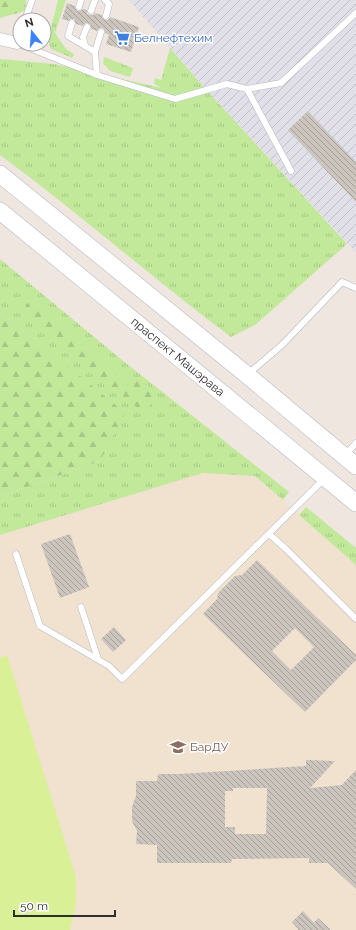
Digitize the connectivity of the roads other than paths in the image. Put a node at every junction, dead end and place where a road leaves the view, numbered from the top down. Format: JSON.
{"nodes":[{"id":1,"x":32,"y":0,"type":"edge"},
{"id":2,"x":81,"y":0,"type":"edge"},
{"id":3,"x":95,"y":0,"type":"edge"},
{"id":4,"x":105,"y":0,"type":"edge"},
{"id":5,"x":79,"y":7,"type":"dead end"},
{"id":6,"x":91,"y":11,"type":"dead end"},
{"id":7,"x":28,"y":12,"type":"edge"},
{"id":8,"x":356,"y":13,"type":"edge"},
{"id":9,"x":106,"y":16,"type":"dead end"},
{"id":10,"x":72,"y":23,"type":"dead end"},
{"id":11,"x":87,"y":27,"type":"dead end"},
{"id":12,"x":102,"y":32,"type":"dead end"},
{"id":13,"x":12,"y":38,"type":"edge"},
{"id":14,"x":0,"y":39,"type":"edge"},
{"id":15,"x":85,"y":46,"type":"junction"},
{"id":16,"x":48,"y":52,"type":"edge"},
{"id":17,"x":95,"y":52,"type":"junction"},
{"id":18,"x":97,"y":75,"type":"junction"},
{"id":19,"x":247,"y":89,"type":"junction"},
{"id":20,"x":291,"y":171,"type":"dead end"},
{"id":21,"x":0,"y":174,"type":"edge"},
{"id":22,"x":0,"y":211,"type":"edge"},
{"id":23,"x":356,"y":288,"type":"edge"},
{"id":24,"x":247,"y":375,"type":"junction"},
{"id":25,"x":356,"y":443,"type":"edge"},
{"id":26,"x":350,"y":461,"type":"edge"},
{"id":27,"x":325,"y":477,"type":"junction"},
{"id":28,"x":356,"y":503,"type":"edge"},
{"id":29,"x":269,"y":534,"type":"junction"},
{"id":30,"x":16,"y":554,"type":"dead end"},
{"id":31,"x":81,"y":606,"type":"dead end"},
{"id":32,"x":356,"y":619,"type":"edge"},
{"id":33,"x":98,"y":659,"type":"junction"}],
"edges":[{"from":1,"to":7,"type":"lane"},
{"from":2,"to":5,"type":"lane"},
{"from":3,"to":6,"type":"lane"},
{"from":4,"to":9,"type":"lane"},
{"from":8,"to":19,"type":"lane"},
{"from":10,"to":15,"type":"lane"},
{"from":11,"to":15,"type":"lane"},
{"from":12,"to":17,"type":"lane"},
{"from":13,"to":14,"type":"street"},
{"from":15,"to":17,"type":"lane"},
{"from":16,"to":18,"type":"lane"},
{"from":17,"to":18,"type":"lane"},
{"from":18,"to":19,"type":"lane"},
{"from":19,"to":20,"type":"lane"},
{"from":21,"to":24,"type":"main road"},
{"from":22,"to":27,"type":"main road","name":"праспект Машэрава"},
{"from":23,"to":24,"type":"lane"},
{"from":24,"to":26,"type":"main road"},
{"from":25,"to":26,"type":"lane"},
{"from":27,"to":28,"type":"main road","name":"праспект Машэрава"},
{"from":27,"to":29,"type":"lane"},
{"from":29,"to":32,"type":"lane"},
{"from":29,"to":33,"type":"lane"},
{"from":30,"to":33,"type":"lane"},
{"from":31,"to":33,"type":"lane"}]}
